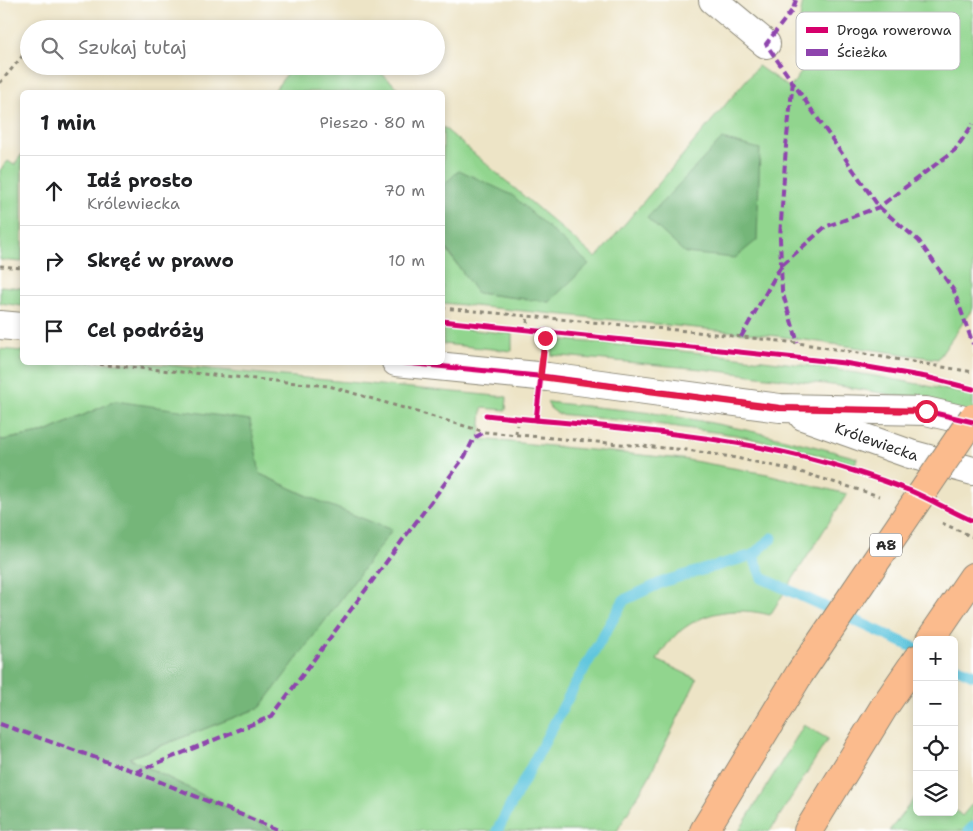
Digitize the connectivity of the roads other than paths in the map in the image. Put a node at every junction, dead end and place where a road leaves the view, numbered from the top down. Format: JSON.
{"nodes":[{"id":1,"x":713,"y":0,"type":"edge"},
{"id":2,"x":766,"y":44,"type":"dead end"},
{"id":3,"x":0,"y":325,"type":"edge"},
{"id":4,"x":20,"y":327,"type":"edge"},
{"id":5,"x":426,"y":365,"type":"edge"},
{"id":6,"x":780,"y":408,"type":"junction"},
{"id":7,"x":973,"y":418,"type":"edge"},
{"id":8,"x":973,"y":422,"type":"edge"},
{"id":9,"x":973,"y":471,"type":"edge"},
{"id":10,"x":973,"y":577,"type":"edge"},
{"id":11,"x":933,"y":636,"type":"edge"},
{"id":12,"x":913,"y":665,"type":"edge"},
{"id":13,"x":704,"y":831,"type":"edge"},
{"id":14,"x":808,"y":831,"type":"edge"}],
"edges":[{"from":1,"to":2,"type":"street"},
{"from":3,"to":4,"type":"street"},
{"from":5,"to":6,"type":"street","name":"Królewiecka"},
{"from":6,"to":8,"type":"street","name":"Królewiecka"},
{"from":6,"to":9,"type":"street","name":"Królewiecka"},
{"from":7,"to":13,"type":"highway","number":"A8","bridge":true},
{"from":10,"to":11,"type":"highway"},
{"from":12,"to":14,"type":"highway"}]}
